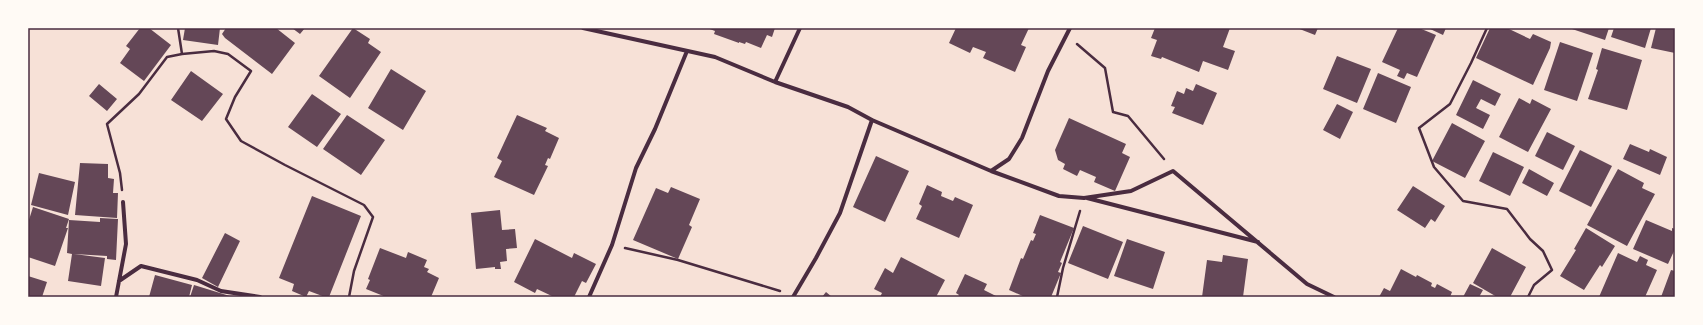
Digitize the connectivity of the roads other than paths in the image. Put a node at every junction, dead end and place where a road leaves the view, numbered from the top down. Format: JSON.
{"nodes":[{"id":1,"x":583,"y":28,"type":"edge"},
{"id":2,"x":800,"y":28,"type":"edge"},
{"id":3,"x":1070,"y":28,"type":"edge"},
{"id":4,"x":686,"y":50,"type":"junction"},
{"id":5,"x":775,"y":82,"type":"junction"},
{"id":6,"x":872,"y":120,"type":"junction"},
{"id":7,"x":991,"y":171,"type":"junction"},
{"id":8,"x":1084,"y":198,"type":"junction"},
{"id":9,"x":123,"y":202,"type":"road end"},
{"id":10,"x":1260,"y":242,"type":"junction"},
{"id":11,"x":119,"y":281,"type":"junction"},
{"id":12,"x":793,"y":296,"type":"edge"},
{"id":13,"x":116,"y":297,"type":"edge"},
{"id":14,"x":260,"y":297,"type":"edge"},
{"id":15,"x":589,"y":297,"type":"edge"},
{"id":16,"x":1334,"y":297,"type":"edge"}],
"edges":[{"from":1,"to":4,"type":"street"},
{"from":2,"to":5,"type":"street"},
{"from":3,"to":7,"type":"street"},
{"from":4,"to":5,"type":"street"},
{"from":4,"to":15,"type":"street"},
{"from":5,"to":6,"type":"street"},
{"from":6,"to":7,"type":"street"},
{"from":6,"to":12,"type":"street"},
{"from":7,"to":8,"type":"street"},
{"from":8,"to":10,"type":"street"},
{"from":8,"to":10,"type":"street"},
{"from":9,"to":11,"type":"street"},
{"from":10,"to":16,"type":"street"},
{"from":11,"to":13,"type":"street"},
{"from":11,"to":14,"type":"street"}]}
